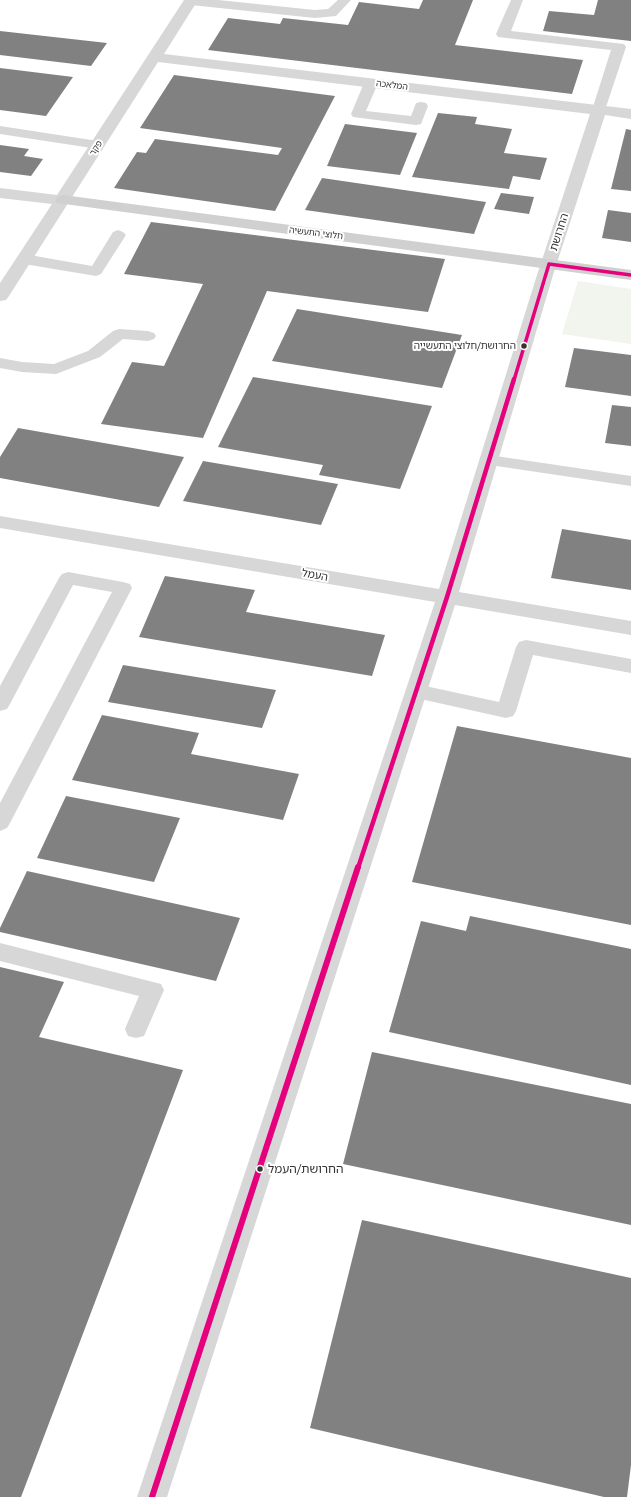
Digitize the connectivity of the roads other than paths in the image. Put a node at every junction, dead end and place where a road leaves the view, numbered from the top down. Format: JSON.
{"nodes":[{"id":1,"x":191,"y":0,"type":"edge"},
{"id":2,"x":345,"y":0,"type":"edge"},
{"id":3,"x":517,"y":0,"type":"edge"},
{"id":4,"x":154,"y":57,"type":"junction"},
{"id":5,"x":371,"y":83,"type":"junction"},
{"id":6,"x":421,"y":106,"type":"dead end"},
{"id":7,"x":599,"y":110,"type":"junction"},
{"id":8,"x":631,"y":114,"type":"edge"},
{"id":9,"x":0,"y":130,"type":"edge"},
{"id":10,"x":98,"y":145,"type":"junction"},
{"id":11,"x":0,"y":193,"type":"edge"},
{"id":12,"x":63,"y":200,"type":"junction"},
{"id":13,"x":118,"y":236,"type":"dead end"},
{"id":14,"x":24,"y":259,"type":"junction"},
{"id":15,"x":549,"y":264,"type":"junction"},
{"id":16,"x":631,"y":275,"type":"edge"},
{"id":17,"x":0,"y":296,"type":"edge"},
{"id":18,"x":148,"y":336,"type":"dead end"},
{"id":19,"x":0,"y":363,"type":"edge"},
{"id":20,"x":488,"y":460,"type":"junction"},
{"id":21,"x":631,"y":482,"type":"edge"},
{"id":22,"x":0,"y":522,"type":"edge"},
{"id":23,"x":446,"y":597,"type":"junction"},
{"id":24,"x":631,"y":628,"type":"edge"},
{"id":25,"x":631,"y":666,"type":"edge"},
{"id":26,"x":416,"y":691,"type":"junction"},
{"id":27,"x":0,"y":704,"type":"edge"},
{"id":28,"x":0,"y":823,"type":"edge"},
{"id":29,"x":0,"y":952,"type":"edge"},
{"id":30,"x":136,"y":1029,"type":"dead end"},
{"id":31,"x":152,"y":1497,"type":"edge"}],
"edges":[{"from":1,"to":2,"type":"lane"},
{"from":1,"to":4,"type":"street","name":"פקר"},
{"from":3,"to":7,"type":"lane"},
{"from":4,"to":5,"type":"street","name":"המלאכה"},
{"from":4,"to":10,"type":"street","name":"פקר"},
{"from":5,"to":6,"type":"lane"},
{"from":5,"to":7,"type":"street","name":"המלאכה"},
{"from":7,"to":8,"type":"street","name":"המלאכה"},
{"from":7,"to":15,"type":"street","name":"החרושת"},
{"from":9,"to":10,"type":"lane"},
{"from":10,"to":12,"type":"street","name":"פקר"},
{"from":11,"to":12,"type":"street","name":"חלוצי התעשיה"},
{"from":12,"to":14,"type":"street","name":"פקר"},
{"from":12,"to":15,"type":"street","name":"חלוצי התעשיה"},
{"from":13,"to":14,"type":"lane"},
{"from":14,"to":17,"type":"street","name":"פקר"},
{"from":15,"to":16,"type":"street","name":"חלוצי התעשיה"},
{"from":15,"to":20,"type":"street","name":"החרושת"},
{"from":18,"to":19,"type":"lane"},
{"from":20,"to":21,"type":"lane"},
{"from":20,"to":23,"type":"street","name":"החרושת"},
{"from":22,"to":23,"type":"street","name":"העמל"},
{"from":23,"to":24,"type":"street","name":"העמל"},
{"from":23,"to":26,"type":"street","name":"החרושת"},
{"from":25,"to":26,"type":"lane"},
{"from":26,"to":31,"type":"street","name":"החרושת"},
{"from":27,"to":28,"type":"lane"},
{"from":29,"to":30,"type":"lane"}]}
